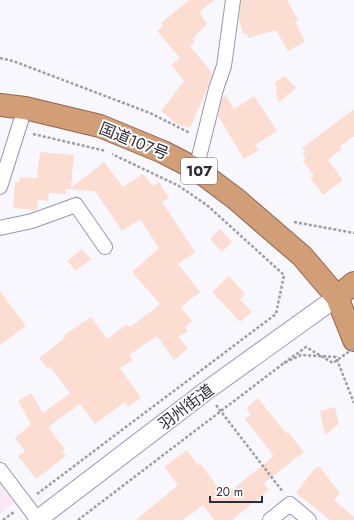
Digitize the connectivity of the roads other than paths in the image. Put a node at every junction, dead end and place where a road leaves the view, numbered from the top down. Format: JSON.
{"nodes":[{"id":1,"x":233,"y":0,"type":"edge"},
{"id":2,"x":0,"y":105,"type":"edge"},
{"id":3,"x":24,"y":108,"type":"junction"},
{"id":4,"x":196,"y":169,"type":"junction"},
{"id":5,"x":0,"y":187,"type":"edge"},
{"id":6,"x":0,"y":228,"type":"edge"},
{"id":7,"x":105,"y":247,"type":"dead end"},
{"id":8,"x":354,"y":283,"type":"edge"},
{"id":9,"x":337,"y":297,"type":"junction"},
{"id":10,"x":354,"y":340,"type":"edge"},
{"id":11,"x":0,"y":470,"type":"edge"},
{"id":12,"x":38,"y":520,"type":"edge"},
{"id":13,"x":270,"y":520,"type":"edge"},
{"id":14,"x":309,"y":520,"type":"edge"}],
"edges":[{"from":1,"to":4,"type":"street"},
{"from":2,"to":3,"type":"highway","name":"国道107号","number":"107"},
{"from":3,"to":4,"type":"highway","name":"国道107号","number":"107"},
{"from":3,"to":5,"type":"street"},
{"from":4,"to":9,"type":"highway","name":"国道107号","number":"107"},
{"from":6,"to":7,"type":"street"},
{"from":8,"to":9,"type":"highway"},
{"from":9,"to":10,"type":"highway","name":"国道107号"},
{"from":9,"to":12,"type":"street","name":"羽州街道"},
{"from":11,"to":12,"type":"street"},
{"from":13,"to":14,"type":"street"}]}
